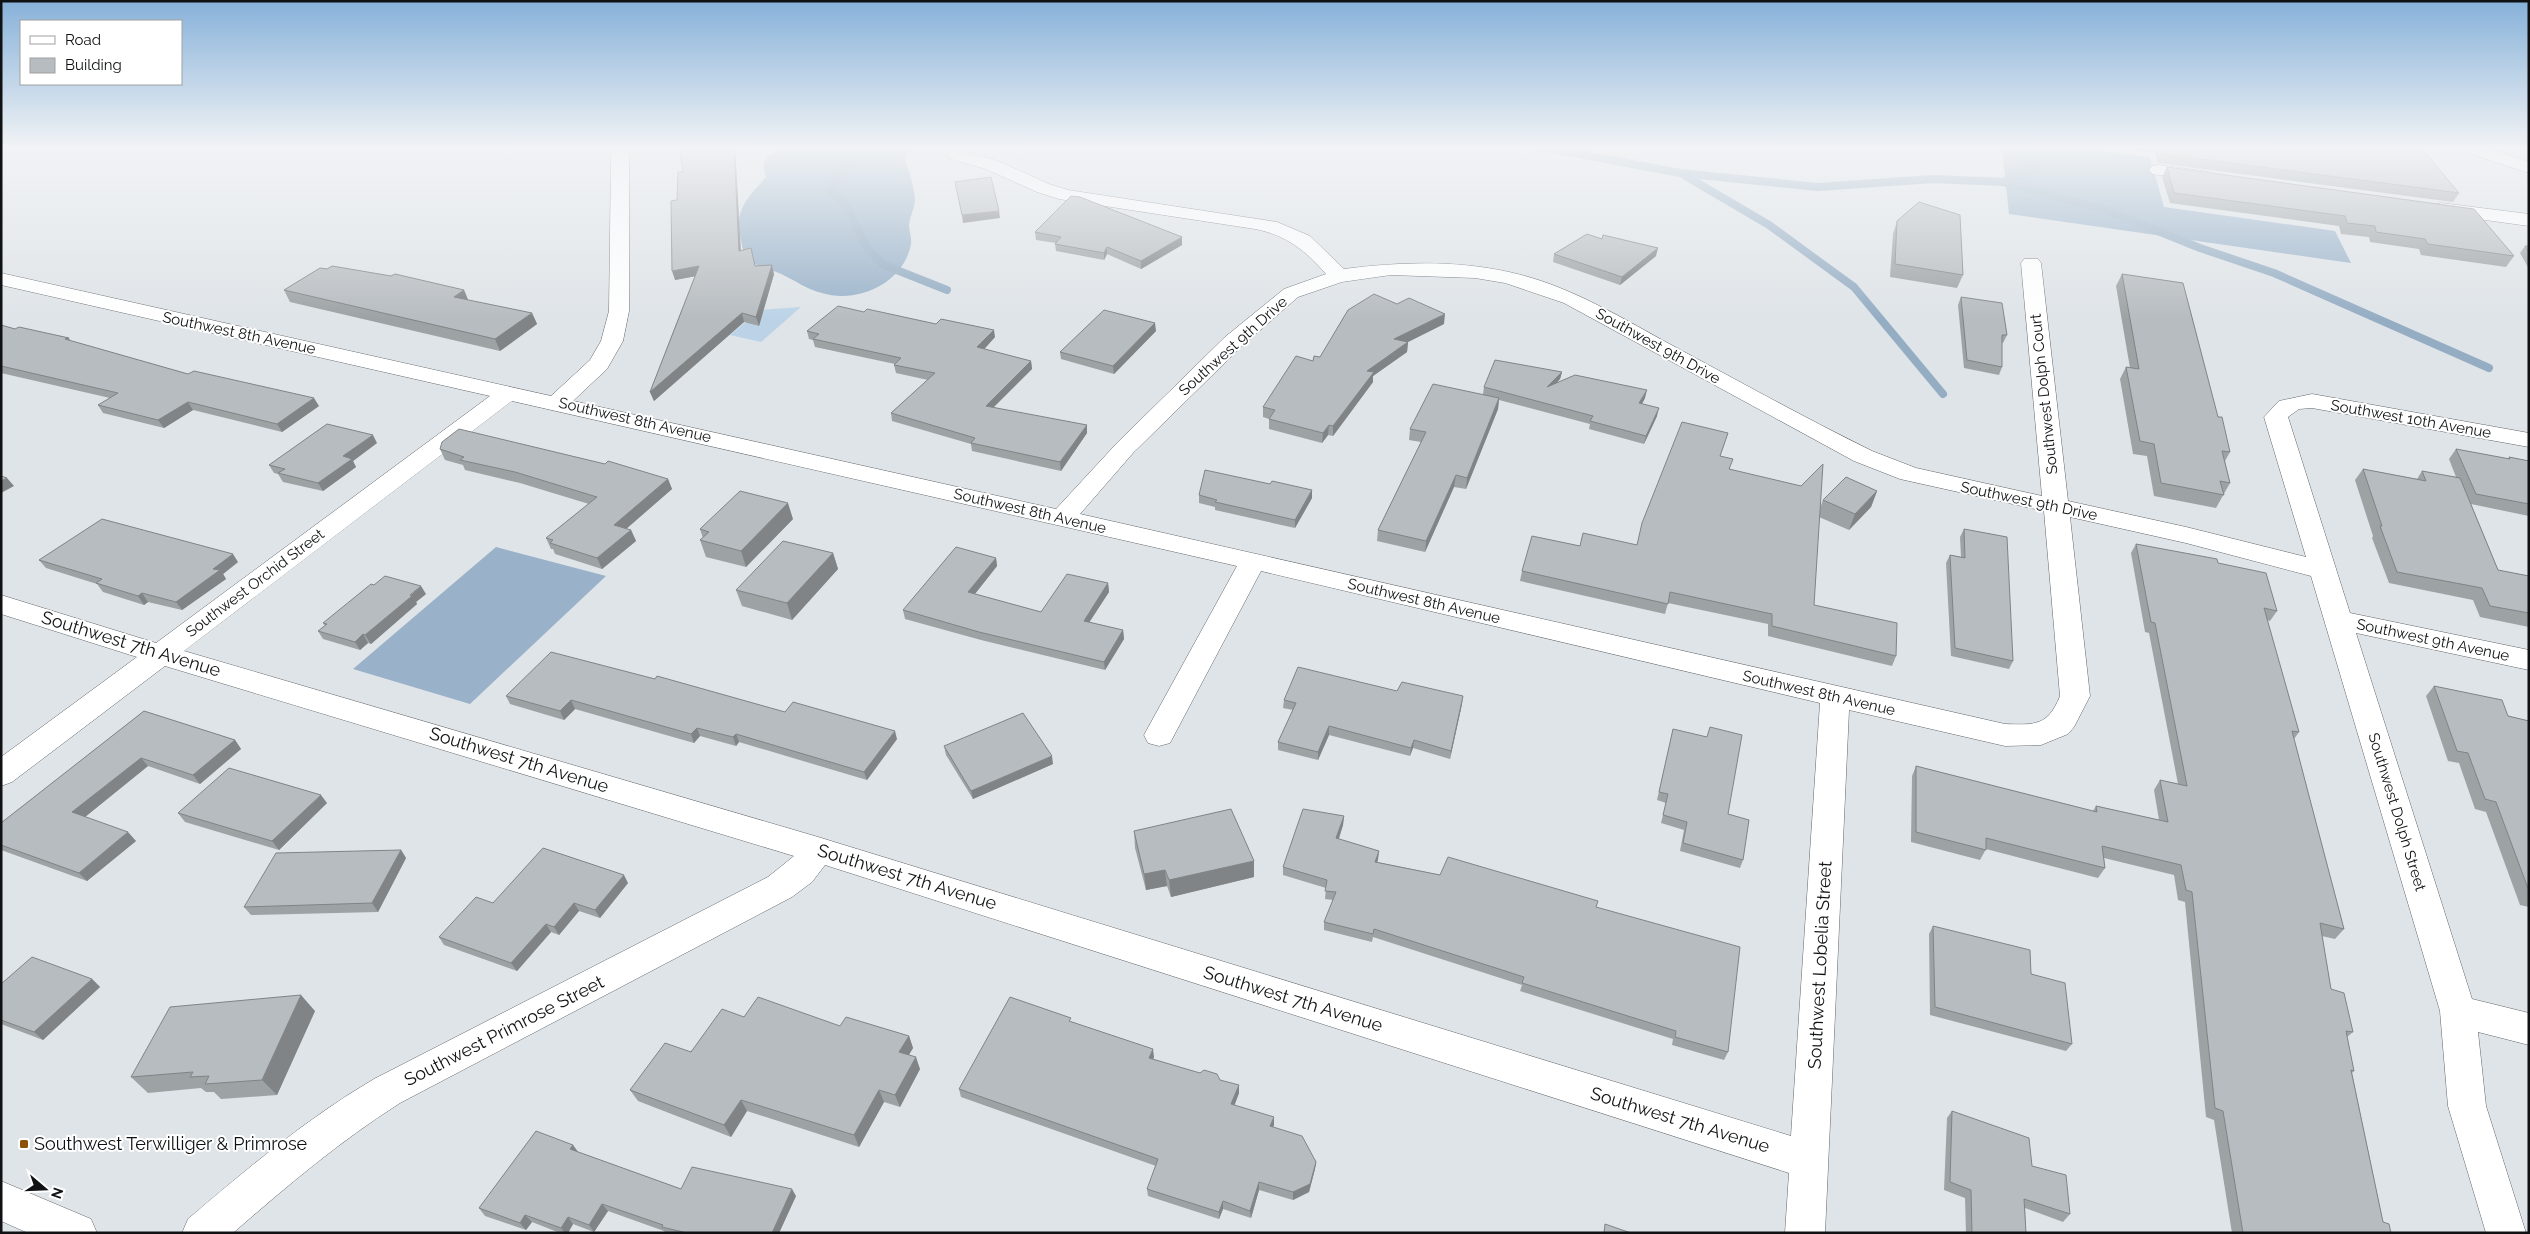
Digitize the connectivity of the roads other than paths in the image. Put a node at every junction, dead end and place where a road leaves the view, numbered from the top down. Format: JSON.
{"nodes":[{"id":1,"x":620,"y":205,"type":"edge"},
{"id":2,"x":1135,"y":205,"type":"edge"},
{"id":3,"x":2422,"y":206,"type":"edge"},
{"id":4,"x":2529,"y":220,"type":"edge"},
{"id":5,"x":2031,"y":263,"type":"dead end"},
{"id":6,"x":1339,"y":276,"type":"junction"},
{"id":7,"x":1,"y":279,"type":"edge"},
{"id":8,"x":27,"y":285,"type":"junction"},
{"id":9,"x":1,"y":298,"type":"edge"},
{"id":10,"x":510,"y":392,"type":"junction"},
{"id":11,"x":557,"y":402,"type":"junction"},
{"id":12,"x":2294,"y":402,"type":"joint"},
{"id":13,"x":2529,"y":440,"type":"edge"},
{"id":14,"x":2056,"y":506,"type":"junction"},
{"id":15,"x":1062,"y":518,"type":"junction"},
{"id":16,"x":1253,"y":561,"type":"junction"},
{"id":17,"x":2324,"y":570,"type":"junction"},
{"id":18,"x":1,"y":604,"type":"edge"},
{"id":19,"x":2338,"y":620,"type":"junction"},
{"id":20,"x":160,"y":654,"type":"junction"},
{"id":21,"x":2529,"y":660,"type":"edge"},
{"id":22,"x":1834,"y":697,"type":"junction"},
{"id":23,"x":2057,"y":729,"type":"joint"},
{"id":24,"x":1159,"y":735,"type":"dead end"},
{"id":25,"x":1,"y":774,"type":"edge"},
{"id":26,"x":818,"y":850,"type":"junction"},
{"id":27,"x":2458,"y":1011,"type":"junction"},
{"id":28,"x":2529,"y":1029,"type":"edge"},
{"id":29,"x":1810,"y":1161,"type":"junction"},
{"id":30,"x":1,"y":1201,"type":"edge"},
{"id":31,"x":77,"y":1233,"type":"edge"},
{"id":32,"x":202,"y":1233,"type":"edge"},
{"id":33,"x":1805,"y":1233,"type":"edge"},
{"id":34,"x":2506,"y":1233,"type":"edge"}],
"edges":[{"from":1,"to":11,"type":"street"},
{"from":2,"to":6,"type":"street"},
{"from":3,"to":4,"type":"street"},
{"from":5,"to":14,"type":"street","name":"Southwest Dolph Court"},
{"from":6,"to":14,"type":"street","name":"Southwest 9th Drive"},
{"from":6,"to":15,"type":"street","name":"Southwest 9th Drive"},
{"from":7,"to":8,"type":"street","name":"Southwest 8th Avenue"},
{"from":8,"to":9,"type":"street"},
{"from":8,"to":10,"type":"street","name":"Southwest 8th Avenue"},
{"from":10,"to":11,"type":"street","name":"Southwest 8th Avenue"},
{"from":10,"to":20,"type":"street","name":"Southwest Orchid Street"},
{"from":11,"to":15,"type":"street","name":"Southwest 8th Avenue"},
{"from":12,"to":13,"type":"street","name":"Southwest 10th Avenue"},
{"from":12,"to":17,"type":"street","name":"Southwest Dolph Street"},
{"from":14,"to":17,"type":"street","name":"Southwest 9th Drive"},
{"from":14,"to":23,"type":"street","name":"Southwest Dolph Court"},
{"from":15,"to":16,"type":"street","name":"Southwest 8th Avenue"},
{"from":16,"to":22,"type":"street","name":"Southwest 8th Avenue"},
{"from":16,"to":24,"type":"street"},
{"from":17,"to":19,"type":"street","name":"Southwest Dolph Street"},
{"from":18,"to":20,"type":"street","name":"Southwest 7th Avenue"},
{"from":19,"to":21,"type":"street","name":"Southwest 9th Avenue"},
{"from":19,"to":27,"type":"street","name":"Southwest Dolph Street"},
{"from":20,"to":25,"type":"street","name":"Southwest Orchid Street"},
{"from":20,"to":26,"type":"street","name":"Southwest 7th Avenue"},
{"from":22,"to":23,"type":"street","name":"Southwest 8th Avenue"},
{"from":22,"to":29,"type":"street","name":"Southwest Lobelia Street"},
{"from":26,"to":29,"type":"street","name":"Southwest 7th Avenue"},
{"from":26,"to":32,"type":"street","name":"Southwest Primrose Street"},
{"from":27,"to":28,"type":"street"},
{"from":27,"to":34,"type":"street","name":"Southwest Dolph Street"},
{"from":29,"to":33,"type":"street","name":"Southwest Lobelia Street"},
{"from":30,"to":31,"type":"street"}]}
